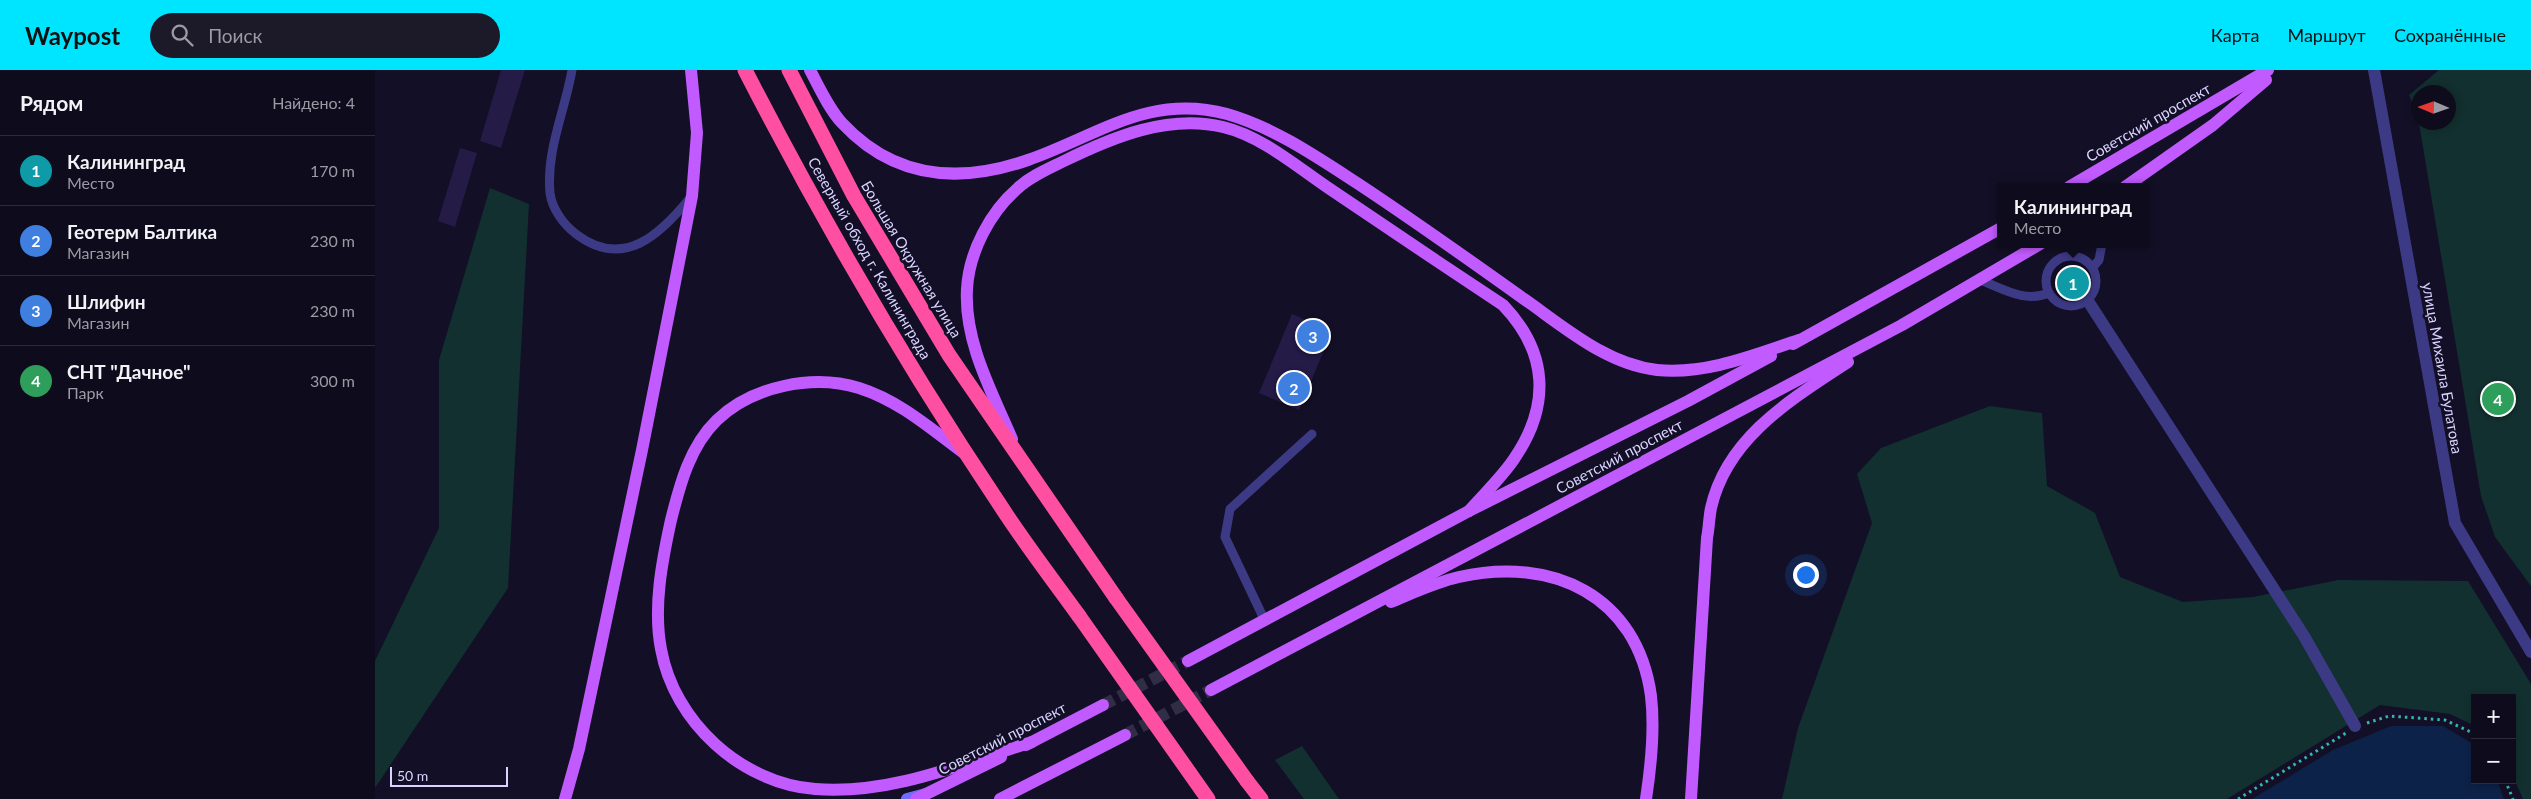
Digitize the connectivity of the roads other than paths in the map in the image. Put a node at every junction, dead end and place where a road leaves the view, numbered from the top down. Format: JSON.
{"nodes":[{"id":1,"x":572,"y":70,"type":"edge"},
{"id":2,"x":691,"y":70,"type":"edge"},
{"id":3,"x":745,"y":70,"type":"edge"},
{"id":4,"x":789,"y":70,"type":"edge"},
{"id":5,"x":810,"y":70,"type":"edge"},
{"id":6,"x":2268,"y":70,"type":"edge"},
{"id":7,"x":2276,"y":70,"type":"edge"},
{"id":8,"x":2374,"y":70,"type":"edge"},
{"id":9,"x":2076,"y":183,"type":"edge"},
{"id":10,"x":2131,"y":183,"type":"edge"},
{"id":11,"x":692,"y":196,"type":"junction"},
{"id":12,"x":1997,"y":230,"type":"edge"},
{"id":13,"x":2032,"y":248,"type":"edge"},
{"id":14,"x":2101,"y":248,"type":"edge"},
{"id":15,"x":2093,"y":267,"type":"junction"},
{"id":16,"x":1980,"y":280,"type":"junction"},
{"id":17,"x":2049,"y":292,"type":"junction"},
{"id":18,"x":2088,"y":301,"type":"junction"},
{"id":19,"x":1902,"y":325,"type":"junction"},
{"id":20,"x":1799,"y":340,"type":"junction"},
{"id":21,"x":1312,"y":434,"type":"dead end"},
{"id":22,"x":1019,"y":457,"type":"junction"},
{"id":23,"x":971,"y":459,"type":"junction"},
{"id":24,"x":1469,"y":511,"type":"junction"},
{"id":25,"x":1265,"y":621,"type":"junction"},
{"id":26,"x":1320,"y":632,"type":"junction"},
{"id":27,"x":2531,"y":652,"type":"edge"},
{"id":28,"x":1188,"y":661,"type":"tunnel mouth"},
{"id":29,"x":1211,"y":690,"type":"tunnel mouth"},
{"id":30,"x":1103,"y":705,"type":"tunnel mouth"},
{"id":31,"x":2355,"y":726,"type":"road end"},
{"id":32,"x":1125,"y":735,"type":"tunnel mouth"},
{"id":33,"x":1032,"y":742,"type":"junction"},
{"id":34,"x":929,"y":793,"type":"junction"},
{"id":35,"x":1003,"y":798,"type":"edge"},
{"id":36,"x":565,"y":799,"type":"edge"},
{"id":37,"x":907,"y":799,"type":"edge"},
{"id":38,"x":916,"y":799,"type":"edge"},
{"id":39,"x":1208,"y":799,"type":"edge"},
{"id":40,"x":1261,"y":799,"type":"edge"},
{"id":41,"x":1646,"y":799,"type":"edge"},
{"id":42,"x":1691,"y":799,"type":"edge"}],
"edges":[{"from":1,"to":11,"type":"lane"},
{"from":2,"to":11,"type":"main road"},
{"from":3,"to":23,"type":"highway","name":"Северный обход г. Калининграда"},
{"from":4,"to":22,"type":"highway","name":"Большая Окружная улица"},
{"from":5,"to":20,"type":"main road"},
{"from":6,"to":9,"type":"main road","name":"Советский проспект"},
{"from":7,"to":10,"type":"main road"},
{"from":8,"to":27,"type":"street","name":"улица Михаила Булатова"},
{"from":11,"to":36,"type":"main road"},
{"from":12,"to":20,"type":"main road","name":"Советский проспект"},
{"from":13,"to":16,"type":"main road","name":"Советский проспект"},
{"from":14,"to":15,"type":"lane"},
{"from":15,"to":17,"type":"lane"},
{"from":15,"to":18,"type":"lane"},
{"from":16,"to":17,"type":"lane"},
{"from":16,"to":19,"type":"main road","name":"Советский проспект"},
{"from":17,"to":18,"type":"lane"},
{"from":18,"to":31,"type":"street"},
{"from":19,"to":26,"type":"main road","name":"Советский проспект"},
{"from":19,"to":42,"type":"main road"},
{"from":20,"to":24,"type":"main road","name":"Советский проспект"},
{"from":21,"to":25,"type":"lane"},
{"from":22,"to":24,"type":"main road"},
{"from":22,"to":40,"type":"highway","name":"Большая Окружная улица","bridge":true},
{"from":23,"to":33,"type":"main road"},
{"from":23,"to":39,"type":"highway","name":"Северный обход г. Калининграда","bridge":true},
{"from":24,"to":25,"type":"main road","name":"Советский проспект"},
{"from":25,"to":28,"type":"main road","name":"Советский проспект"},
{"from":26,"to":29,"type":"main road","name":"Советский проспект"},
{"from":26,"to":41,"type":"main road"},
{"from":30,"to":33,"type":"main road","name":"Советский проспект"},
{"from":32,"to":35,"type":"main road"},
{"from":33,"to":34,"type":"main road","name":"Советский проспект"},
{"from":34,"to":37,"type":"main road"},
{"from":34,"to":38,"type":"main road","name":"Советский проспект"}]}
